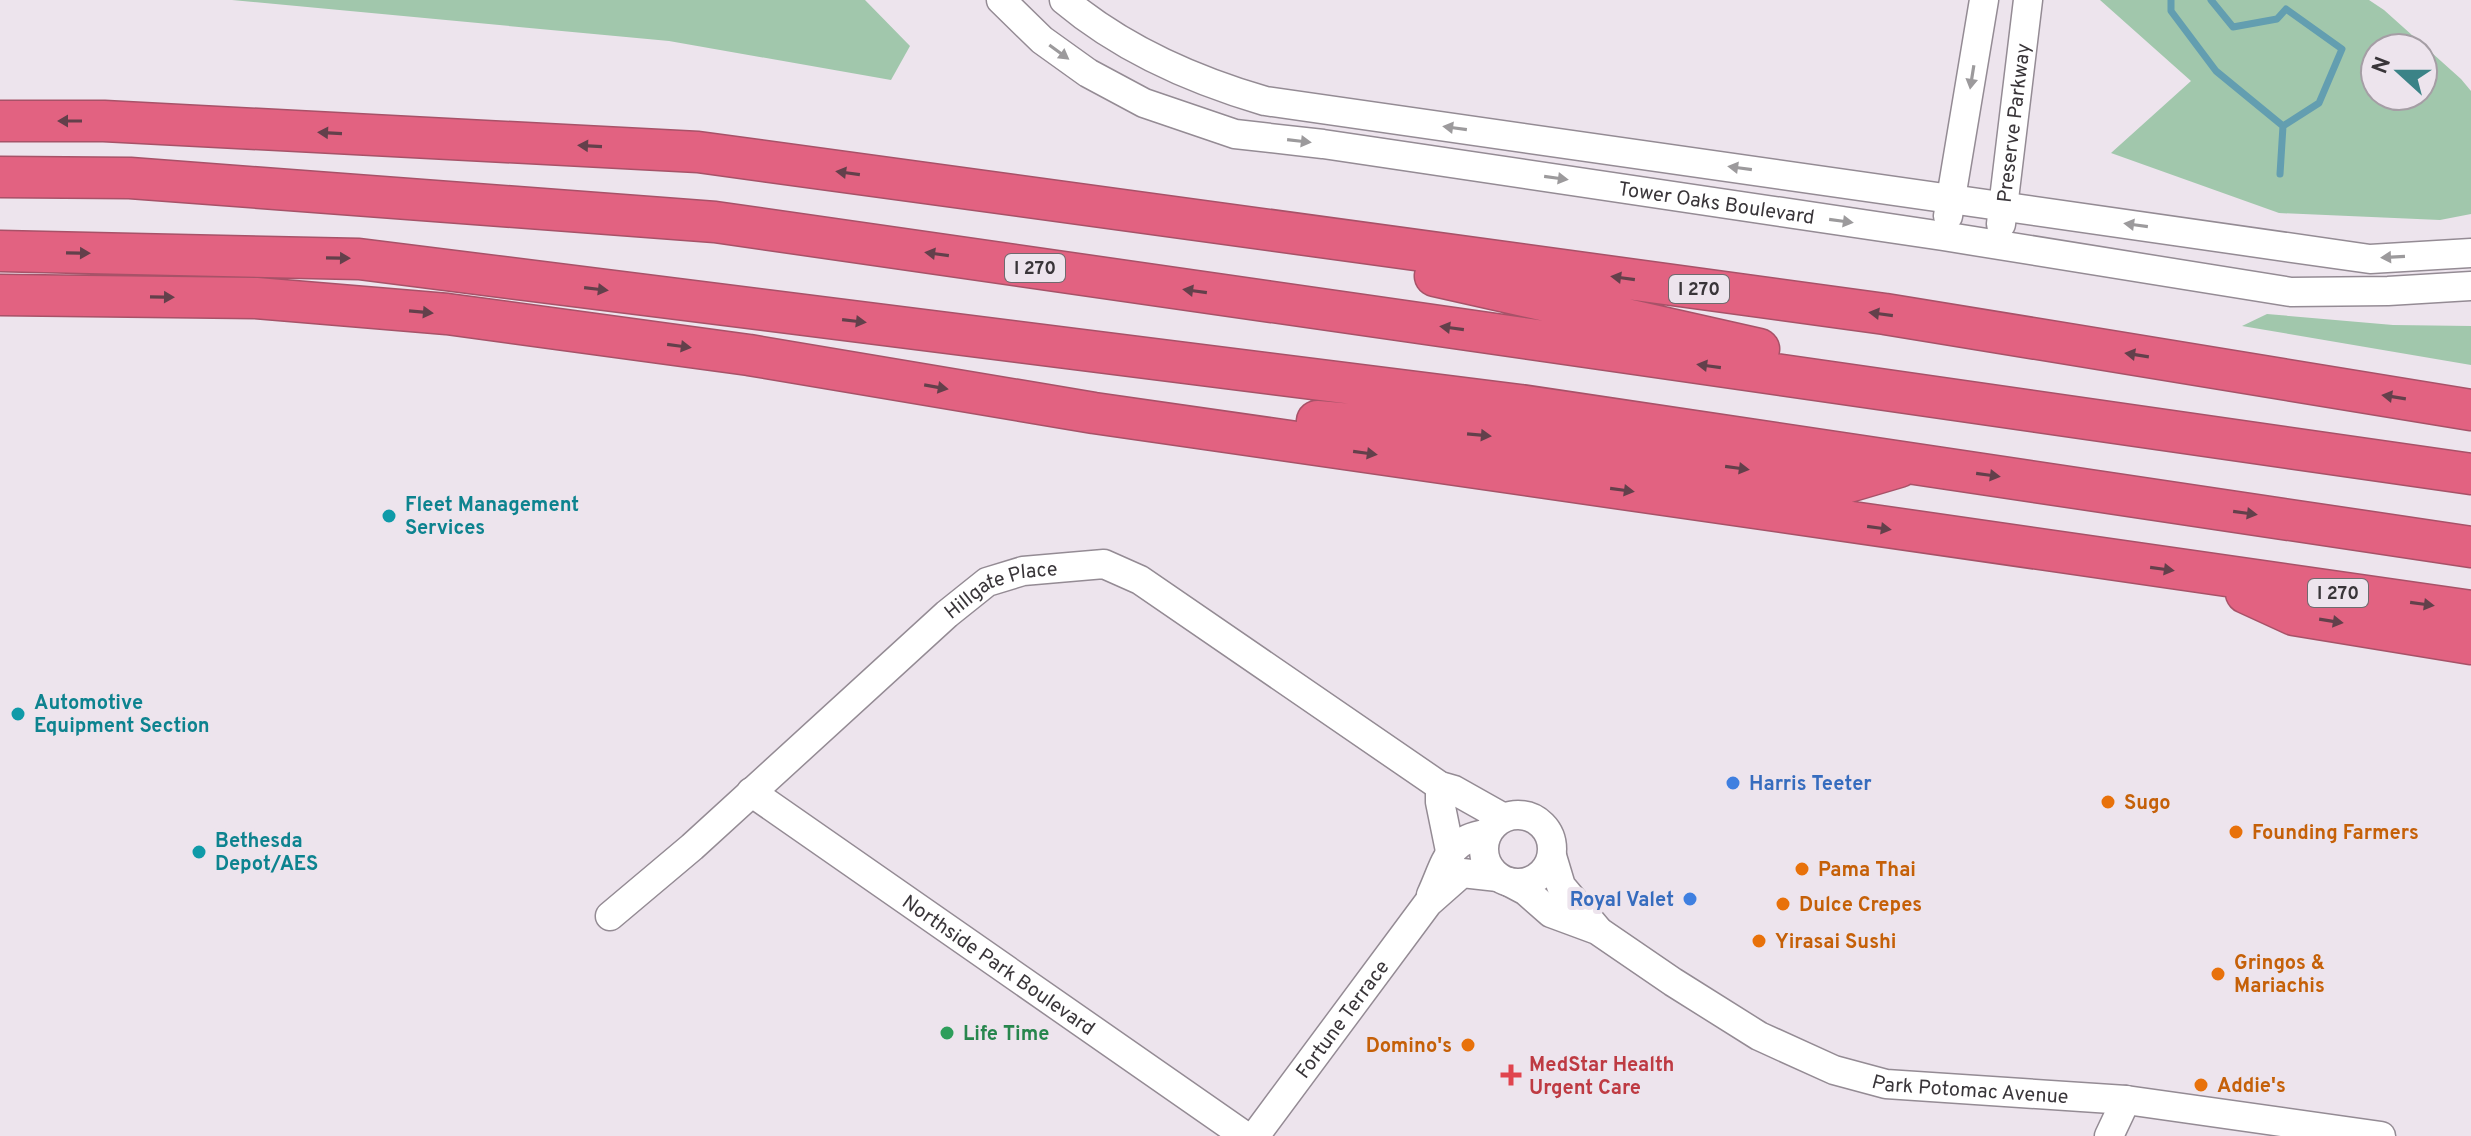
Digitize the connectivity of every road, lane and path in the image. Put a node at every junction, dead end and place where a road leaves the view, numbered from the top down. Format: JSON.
{"nodes":[{"id":1,"x":1001,"y":0,"type":"edge"},
{"id":2,"x":1064,"y":0,"type":"edge"},
{"id":3,"x":1984,"y":0,"type":"edge"},
{"id":4,"x":2028,"y":0,"type":"edge"},
{"id":5,"x":0,"y":121,"type":"edge"},
{"id":6,"x":0,"y":177,"type":"edge"},
{"id":7,"x":1952,"y":200,"type":"junction"},
{"id":8,"x":2003,"y":207,"type":"junction"},
{"id":9,"x":1167,"y":216,"type":"junction"},
{"id":10,"x":1943,"y":236,"type":"junction"},
{"id":11,"x":1999,"y":245,"type":"junction"},
{"id":12,"x":0,"y":251,"type":"edge"},
{"id":13,"x":2471,"y":253,"type":"edge"},
{"id":14,"x":2471,"y":286,"type":"edge"},
{"id":15,"x":0,"y":295,"type":"edge"},
{"id":16,"x":2471,"y":410,"type":"edge"},
{"id":17,"x":1094,"y":413,"type":"junction"},
{"id":18,"x":2063,"y":417,"type":"junction"},
{"id":19,"x":1911,"y":463,"type":"junction"},
{"id":20,"x":2471,"y":474,"type":"edge"},
{"id":21,"x":2471,"y":547,"type":"edge"},
{"id":22,"x":2206,"y":575,"type":"junction"},
{"id":23,"x":2471,"y":611,"type":"edge"},
{"id":24,"x":2471,"y":644,"type":"edge"},
{"id":25,"x":1440,"y":786,"type":"junction"},
{"id":26,"x":751,"y":792,"type":"junction"},
{"id":27,"x":1495,"y":826,"type":"junction"},
{"id":28,"x":1450,"y":851,"type":"junction"},
{"id":29,"x":1552,"y":856,"type":"junction"},
{"id":30,"x":1504,"y":879,"type":"junction"},
{"id":31,"x":1428,"y":903,"type":"junction"},
{"id":32,"x":610,"y":916,"type":"dead end"},
{"id":33,"x":1597,"y":930,"type":"junction"},
{"id":34,"x":2126,"y":1100,"type":"junction"},
{"id":35,"x":1245,"y":1136,"type":"edge"},
{"id":36,"x":1255,"y":1136,"type":"edge"},
{"id":37,"x":2109,"y":1136,"type":"edge"},
{"id":38,"x":2129,"y":1136,"type":"edge"},
{"id":39,"x":2381,"y":1136,"type":"edge"}],
"edges":[{"from":1,"to":10,"type":"street","name":"Tower Oaks Boulevard","one_way":true},
{"from":7,"to":2,"type":"street","name":"Tower Oaks Boulevard","one_way":true},
{"from":3,"to":7,"type":"street","one_way":true},
{"from":4,"to":8,"type":"street","name":"Preserve Parkway"},
{"from":9,"to":5,"type":"highway","number":"I 270","one_way":true},
{"from":18,"to":6,"type":"highway","number":"I 270","one_way":true},
{"from":7,"to":8,"type":"street","name":"Tower Oaks Boulevard"},
{"from":7,"to":10,"type":"street"},
{"from":8,"to":11,"type":"street","name":"Preserve Parkway"},
{"from":13,"to":8,"type":"street","name":"Tower Oaks Boulevard","one_way":true},
{"from":16,"to":9,"type":"highway","number":"I 270","one_way":true},
{"from":9,"to":18,"type":"highway"},
{"from":10,"to":11,"type":"street","name":"Tower Oaks Boulevard"},
{"from":11,"to":14,"type":"street","name":"Tower Oaks Boulevard"},
{"from":12,"to":19,"type":"highway","one_way":true},
{"from":15,"to":17,"type":"highway","number":"I 270","one_way":true},
{"from":17,"to":19,"type":"highway","one_way":true},
{"from":17,"to":22,"type":"highway","number":"I 270","one_way":true},
{"from":18,"to":20,"type":"highway","number":"I 270"},
{"from":19,"to":21,"type":"highway","one_way":true},
{"from":22,"to":23,"type":"highway","number":"I 270","one_way":true},
{"from":22,"to":24,"type":"highway","one_way":true},
{"from":25,"to":26,"type":"street","name":"Hillgate Place"},
{"from":25,"to":27,"type":"street","name":"Hillgate Place"},
{"from":25,"to":28,"type":"street"},
{"from":26,"to":32,"type":"street","name":"Hillgate Place"},
{"from":26,"to":35,"type":"street","name":"Northside Park Boulevard"},
{"from":27,"to":28,"type":"street"},
{"from":27,"to":29,"type":"street"},
{"from":27,"to":30,"type":"street"},
{"from":28,"to":31,"type":"street","name":"Fortune Terrace"},
{"from":29,"to":30,"type":"street"},
{"from":29,"to":33,"type":"street"},
{"from":30,"to":31,"type":"street","name":"Fortune Terrace"},
{"from":30,"to":33,"type":"street"},
{"from":31,"to":36,"type":"street","name":"Fortune Terrace"},
{"from":33,"to":34,"type":"street","name":"Park Potomac Avenue"},
{"from":34,"to":37,"type":"street"},
{"from":34,"to":38,"type":"street"},
{"from":34,"to":39,"type":"street","name":"Park Potomac Avenue"}]}
